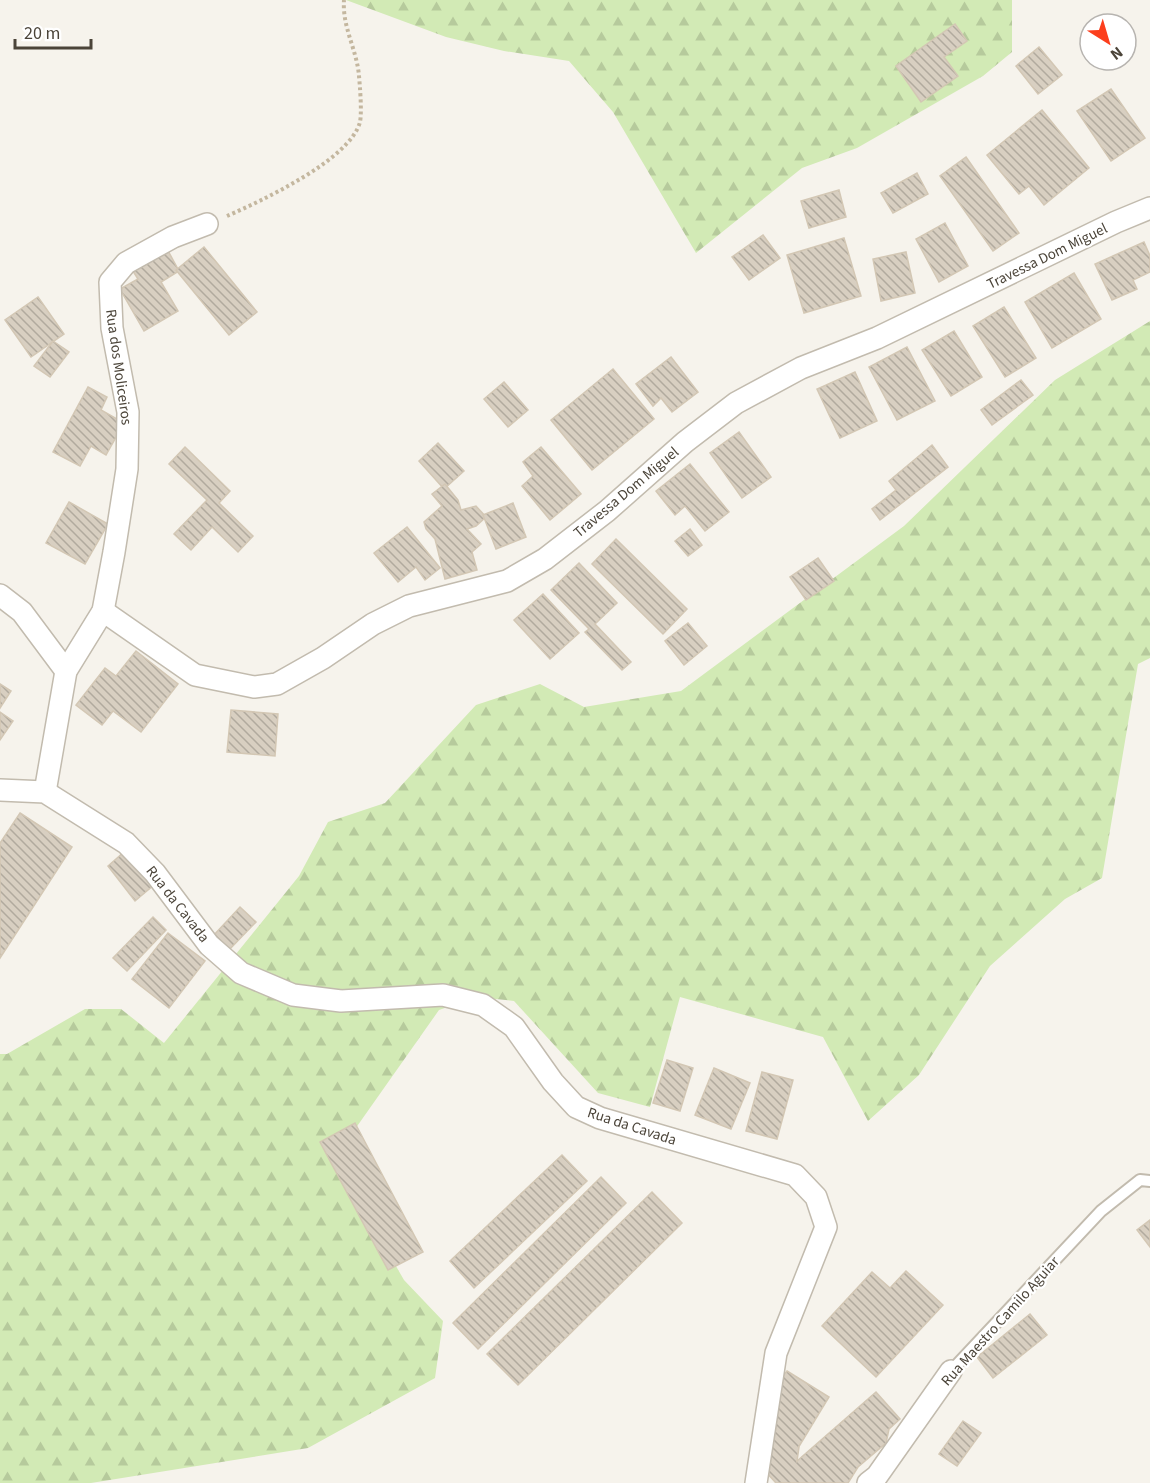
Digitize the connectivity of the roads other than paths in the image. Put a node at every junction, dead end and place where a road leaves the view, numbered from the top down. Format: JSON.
{"nodes":[{"id":1,"x":1150,"y":208,"type":"edge"},
{"id":2,"x":207,"y":224,"type":"road end"},
{"id":3,"x":0,"y":595,"type":"edge"},
{"id":4,"x":103,"y":610,"type":"junction"},
{"id":5,"x":66,"y":670,"type":"junction"},
{"id":6,"x":0,"y":790,"type":"edge"},
{"id":7,"x":45,"y":792,"type":"junction"},
{"id":8,"x":1150,"y":1181,"type":"edge"},
{"id":9,"x":951,"y":1371,"type":"joint"},
{"id":10,"x":756,"y":1483,"type":"edge"},
{"id":11,"x":868,"y":1483,"type":"edge"}],
"edges":[{"from":1,"to":4,"type":"street","name":"Travessa Dom Miguel"},
{"from":2,"to":4,"type":"street","name":"Rua dos Moliceiros"},
{"from":3,"to":5,"type":"street"},
{"from":4,"to":5,"type":"street","name":"Rua dos Moliceiros"},
{"from":5,"to":7,"type":"street","name":"Rua dos Moliceiros"},
{"from":6,"to":7,"type":"street"},
{"from":7,"to":10,"type":"street","name":"Rua da Cavada"},
{"from":8,"to":9,"type":"lane","name":"Rua Maestro Camilo Aguiar"},
{"from":9,"to":11,"type":"street","name":"Rua Maestro Camilo Aguiar"}]}
